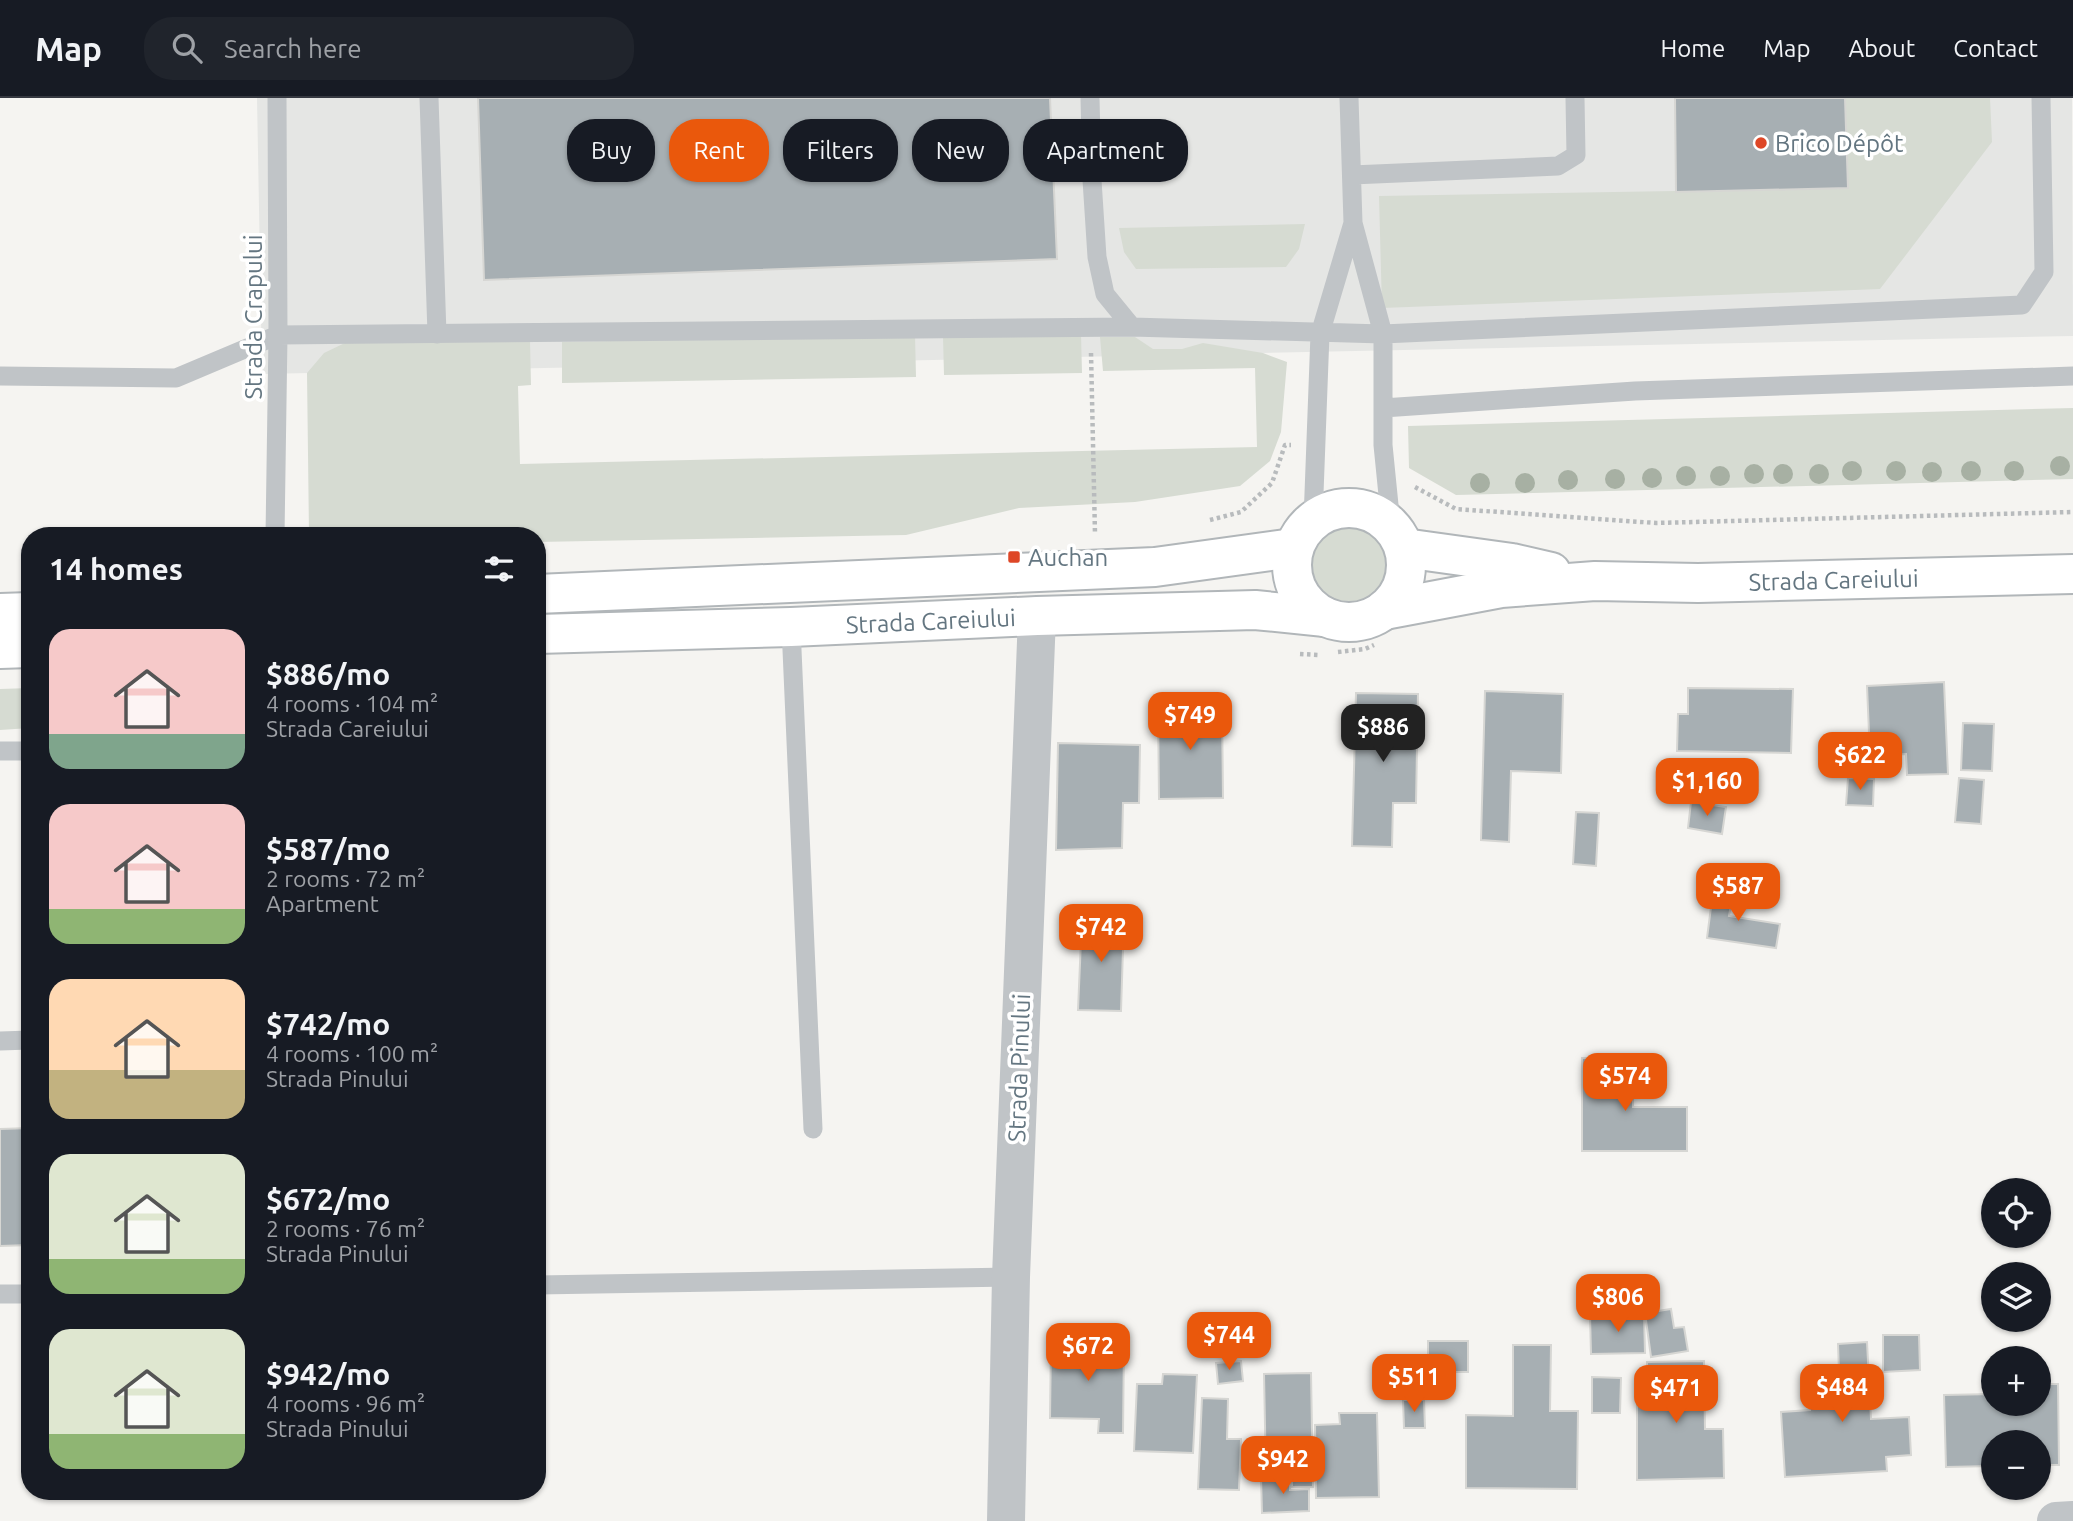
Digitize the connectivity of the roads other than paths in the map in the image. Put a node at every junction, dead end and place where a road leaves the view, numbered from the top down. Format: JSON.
{"nodes":[{"id":1,"x":277,"y":98,"type":"edge"},
{"id":2,"x":429,"y":98,"type":"edge"},
{"id":3,"x":1090,"y":98,"type":"edge"},
{"id":4,"x":1349,"y":98,"type":"edge"},
{"id":5,"x":1575,"y":98,"type":"edge"},
{"id":6,"x":2041,"y":98,"type":"edge"},
{"id":7,"x":1352,"y":175,"type":"junction"},
{"id":8,"x":1353,"y":222,"type":"junction"},
{"id":9,"x":1132,"y":327,"type":"junction"},
{"id":10,"x":437,"y":334,"type":"junction"},
{"id":11,"x":1320,"y":334,"type":"junction"},
{"id":12,"x":1383,"y":334,"type":"junction"},
{"id":13,"x":278,"y":335,"type":"junction"},
{"id":14,"x":0,"y":376,"type":"edge"},
{"id":15,"x":2073,"y":376,"type":"edge"},
{"id":16,"x":1383,"y":408,"type":"junction"},
{"id":17,"x":275,"y":527,"type":"edge"},
{"id":18,"x":1303,"y":534,"type":"junction"},
{"id":19,"x":1397,"y":537,"type":"junction"},
{"id":20,"x":2073,"y":574,"type":"edge"},
{"id":21,"x":1595,"y":581,"type":"junction"},
{"id":22,"x":546,"y":594,"type":"edge"},
{"id":23,"x":1384,"y":610,"type":"junction"},
{"id":24,"x":21,"y":612,"type":"edge"},
{"id":25,"x":0,"y":613,"type":"edge"},
{"id":26,"x":1037,"y":616,"type":"junction"},
{"id":27,"x":1325,"y":617,"type":"junction"},
{"id":28,"x":791,"y":627,"type":"junction"},
{"id":29,"x":546,"y":634,"type":"edge"},
{"id":30,"x":21,"y":648,"type":"edge"},
{"id":31,"x":0,"y":649,"type":"edge"},
{"id":32,"x":0,"y":751,"type":"edge"},
{"id":33,"x":21,"y":751,"type":"edge"},
{"id":34,"x":21,"y":1040,"type":"edge"},
{"id":35,"x":0,"y":1041,"type":"edge"},
{"id":36,"x":813,"y":1129,"type":"dead end"},
{"id":37,"x":1011,"y":1278,"type":"junction"},
{"id":38,"x":546,"y":1285,"type":"edge"},
{"id":39,"x":0,"y":1294,"type":"edge"},
{"id":40,"x":21,"y":1294,"type":"edge"},
{"id":41,"x":2073,"y":1520,"type":"edge"},
{"id":42,"x":1006,"y":1521,"type":"edge"},
{"id":43,"x":2056,"y":1521,"type":"edge"}],
"edges":[{"from":1,"to":13,"type":"lane","name":"Strada Crapului"},
{"from":2,"to":10,"type":"lane"},
{"from":3,"to":9,"type":"lane"},
{"from":4,"to":7,"type":"lane"},
{"from":5,"to":7,"type":"lane"},
{"from":6,"to":12,"type":"lane"},
{"from":7,"to":8,"type":"lane"},
{"from":8,"to":11,"type":"lane"},
{"from":8,"to":12,"type":"lane"},
{"from":9,"to":10,"type":"lane"},
{"from":9,"to":11,"type":"lane"},
{"from":10,"to":13,"type":"lane"},
{"from":11,"to":12,"type":"lane"},
{"from":11,"to":18,"type":"lane"},
{"from":12,"to":16,"type":"lane"},
{"from":13,"to":14,"type":"lane"},
{"from":13,"to":17,"type":"lane","name":"Strada Crapului"},
{"from":15,"to":16,"type":"lane"},
{"from":16,"to":19,"type":"lane"},
{"from":18,"to":19,"type":"main road"},
{"from":18,"to":22,"type":"main road","name":"Strada Careiului"},
{"from":18,"to":27,"type":"main road"},
{"from":19,"to":21,"type":"main road","name":"Strada Careiului"},
{"from":19,"to":23,"type":"main road"},
{"from":20,"to":21,"type":"main road","name":"Strada Careiului"},
{"from":21,"to":23,"type":"main road","name":"Strada Careiului"},
{"from":23,"to":27,"type":"main road"},
{"from":24,"to":25,"type":"main road"},
{"from":26,"to":27,"type":"main road","name":"Strada Careiului"},
{"from":26,"to":28,"type":"main road","name":"Strada Careiului"},
{"from":26,"to":37,"type":"street","name":"Strada Pinului"},
{"from":28,"to":29,"type":"main road","name":"Strada Careiului"},
{"from":28,"to":36,"type":"lane"},
{"from":30,"to":31,"type":"main road"},
{"from":32,"to":33,"type":"lane"},
{"from":34,"to":35,"type":"lane"},
{"from":37,"to":38,"type":"lane"},
{"from":37,"to":42,"type":"street","name":"Strada Pinului"},
{"from":39,"to":40,"type":"lane"},
{"from":41,"to":43,"type":"street"}]}
